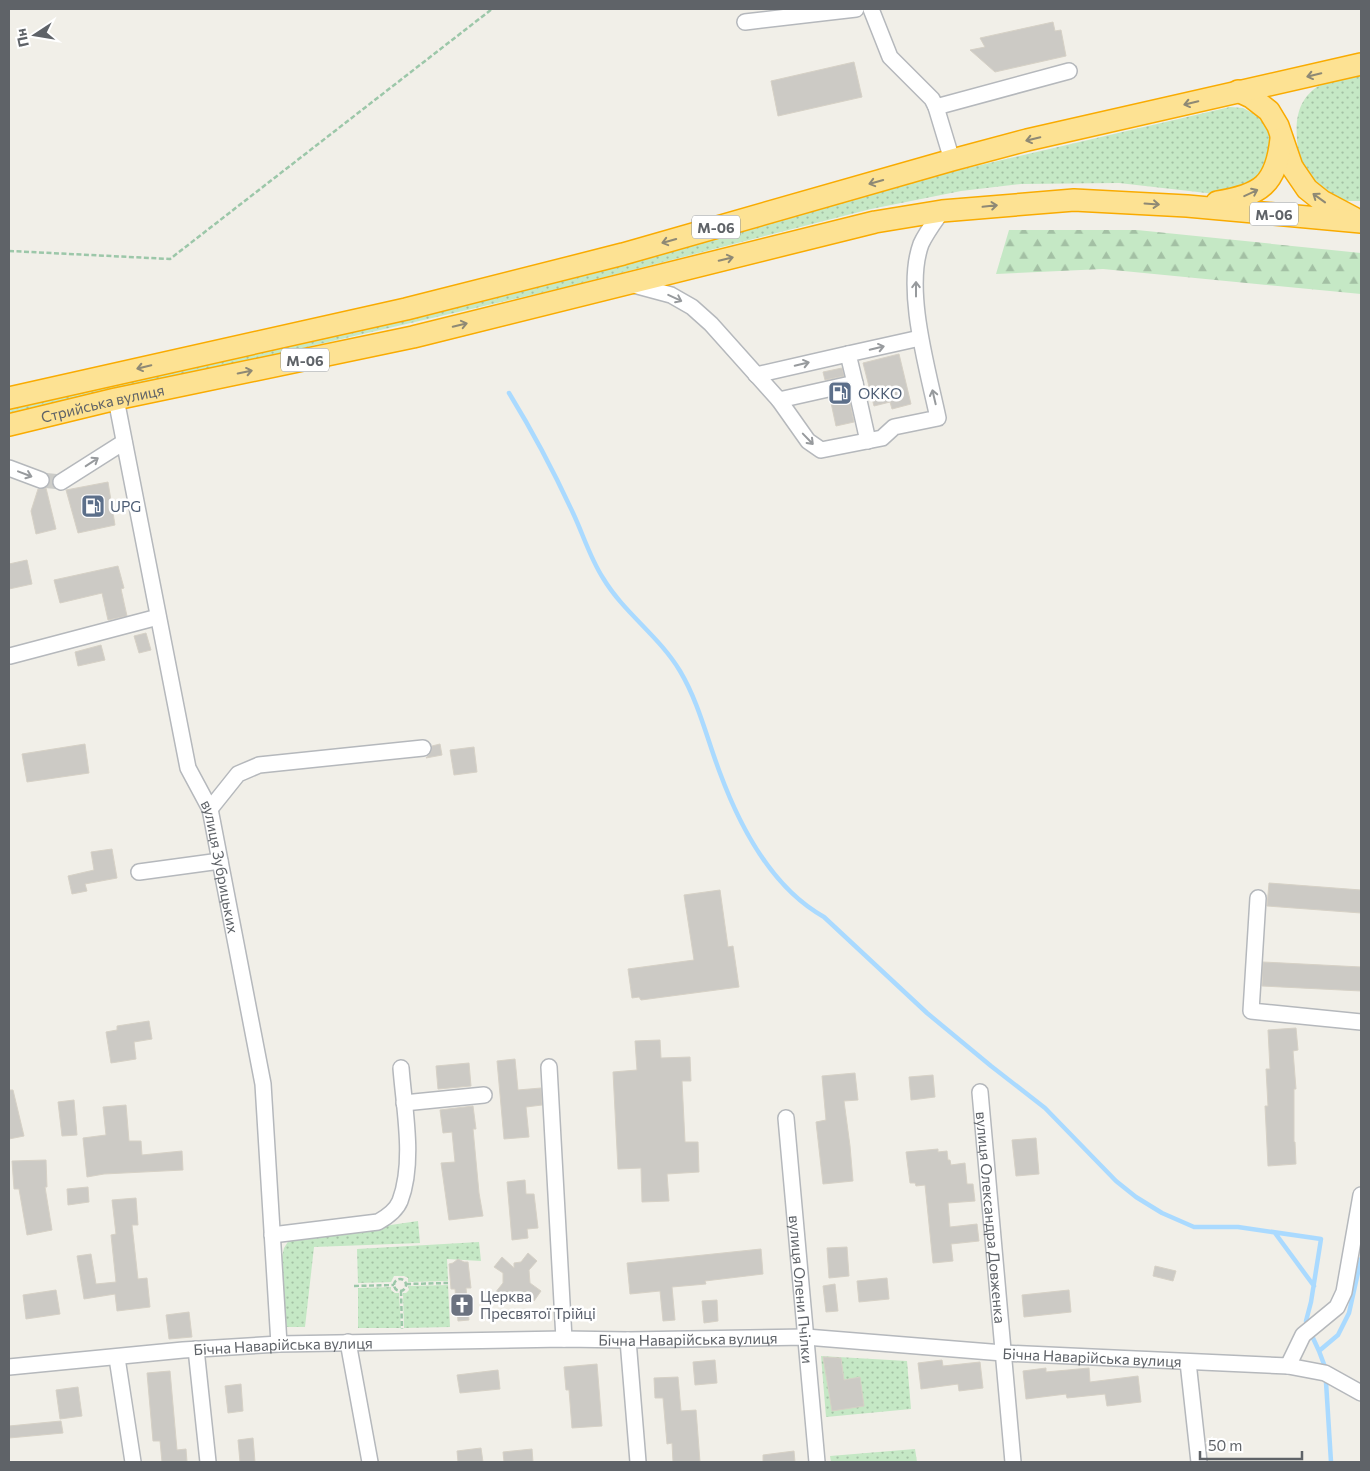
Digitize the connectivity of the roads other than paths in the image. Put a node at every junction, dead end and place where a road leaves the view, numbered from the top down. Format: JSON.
{"nodes":[{"id":1,"x":856,"y":9,"type":"edge"},
{"id":2,"x":871,"y":9,"type":"edge"},
{"id":3,"x":745,"y":22,"type":"dead end"},
{"id":4,"x":1361,"y":64,"type":"edge"},
{"id":5,"x":1069,"y":71,"type":"dead end"},
{"id":6,"x":1238,"y":92,"type":"junction"},
{"id":7,"x":936,"y":107,"type":"junction"},
{"id":8,"x":1282,"y":137,"type":"junction"},
{"id":9,"x":952,"y":160,"type":"junction"},
{"id":10,"x":1187,"y":206,"type":"junction"},
{"id":11,"x":942,"y":211,"type":"junction"},
{"id":12,"x":1361,"y":222,"type":"edge"},
{"id":13,"x":628,"y":284,"type":"junction"},
{"id":14,"x":920,"y":338,"type":"junction"},
{"id":15,"x":848,"y":354,"type":"junction"},
{"id":16,"x":756,"y":374,"type":"junction"},
{"id":17,"x":855,"y":383,"type":"junction"},
{"id":18,"x":9,"y":398,"type":"edge"},
{"id":19,"x":116,"y":399,"type":"junction"},
{"id":20,"x":779,"y":400,"type":"junction"},
{"id":21,"x":9,"y":425,"type":"edge"},
{"id":22,"x":868,"y":441,"type":"junction"},
{"id":23,"x":124,"y":442,"type":"junction"},
{"id":24,"x":9,"y":468,"type":"edge"},
{"id":25,"x":41,"y":480,"type":"tunnel mouth"},
{"id":26,"x":61,"y":482,"type":"tunnel mouth"},
{"id":27,"x":158,"y":617,"type":"junction"},
{"id":28,"x":10,"y":656,"type":"edge"},
{"id":29,"x":423,"y":748,"type":"dead end"},
{"id":30,"x":210,"y":809,"type":"junction"},
{"id":31,"x":220,"y":861,"type":"junction"},
{"id":32,"x":139,"y":872,"type":"dead end"},
{"id":33,"x":1258,"y":898,"type":"dead end"},
{"id":34,"x":1361,"y":1022,"type":"edge"},
{"id":35,"x":548,"y":1066,"type":"dead end"},
{"id":36,"x":401,"y":1068,"type":"dead end"},
{"id":37,"x":980,"y":1092,"type":"dead end"},
{"id":38,"x":484,"y":1095,"type":"dead end"},
{"id":39,"x":404,"y":1103,"type":"junction"},
{"id":40,"x":786,"y":1118,"type":"dead end"},
{"id":41,"x":1361,"y":1195,"type":"edge"},
{"id":42,"x":272,"y":1235,"type":"junction"},
{"id":43,"x":806,"y":1337,"type":"junction"},
{"id":44,"x":564,"y":1339,"type":"junction"},
{"id":45,"x":628,"y":1340,"type":"junction"},
{"id":46,"x":348,"y":1342,"type":"junction"},
{"id":47,"x":279,"y":1344,"type":"junction"},
{"id":48,"x":196,"y":1349,"type":"junction"},
{"id":49,"x":1003,"y":1353,"type":"junction"},
{"id":50,"x":117,"y":1358,"type":"junction"},
{"id":51,"x":1188,"y":1362,"type":"junction"},
{"id":52,"x":1288,"y":1366,"type":"junction"},
{"id":53,"x":9,"y":1368,"type":"edge"},
{"id":54,"x":1361,"y":1393,"type":"edge"},
{"id":55,"x":133,"y":1462,"type":"edge"},
{"id":56,"x":208,"y":1462,"type":"edge"},
{"id":57,"x":370,"y":1462,"type":"edge"},
{"id":58,"x":638,"y":1462,"type":"edge"},
{"id":59,"x":817,"y":1462,"type":"edge"},
{"id":60,"x":1013,"y":1462,"type":"edge"},
{"id":61,"x":1199,"y":1462,"type":"edge"}],
"edges":[{"from":1,"to":3,"type":"street"},
{"from":2,"to":7,"type":"street"},
{"from":4,"to":6,"type":"highway","number":"М-06","one_way":true},
{"from":5,"to":7,"type":"street"},
{"from":6,"to":8,"type":"highway"},
{"from":6,"to":9,"type":"highway","number":"М-06","one_way":true},
{"from":7,"to":9,"type":"street"},
{"from":10,"to":8,"type":"highway","one_way":true},
{"from":12,"to":8,"type":"highway","one_way":true},
{"from":9,"to":18,"type":"highway","name":"Стрийська вулиця","number":"М-06","one_way":true},
{"from":11,"to":10,"type":"highway","number":"М-06","one_way":true},
{"from":10,"to":12,"type":"highway","number":"М-06"},
{"from":13,"to":11,"type":"highway","number":"М-06","one_way":true},
{"from":14,"to":11,"type":"street","one_way":true},
{"from":13,"to":16,"type":"street","one_way":true},
{"from":19,"to":13,"type":"highway","name":"Стрийська вулиця","number":"М-06","one_way":true},
{"from":15,"to":14,"type":"street","one_way":true},
{"from":22,"to":14,"type":"street","one_way":true},
{"from":16,"to":15,"type":"street","one_way":true},
{"from":15,"to":17,"type":"street"},
{"from":16,"to":20,"type":"street"},
{"from":17,"to":20,"type":"street"},
{"from":17,"to":22,"type":"street"},
{"from":19,"to":21,"type":"highway","name":"Стрийська вулиця","number":"М-06"},
{"from":19,"to":23,"type":"street","name":"вулиця Зубрицьких"},
{"from":20,"to":22,"type":"street","one_way":true},
{"from":26,"to":23,"type":"street","one_way":true},
{"from":23,"to":27,"type":"street","name":"вулиця Зубрицьких"},
{"from":24,"to":25,"type":"street","one_way":true},
{"from":27,"to":28,"type":"street"},
{"from":27,"to":30,"type":"street","name":"вулиця Зубрицьких"},
{"from":29,"to":30,"type":"street"},
{"from":30,"to":31,"type":"street","name":"вулиця Зубрицьких"},
{"from":31,"to":32,"type":"street"},
{"from":31,"to":42,"type":"street","name":"вулиця Зубрицьких"},
{"from":33,"to":34,"type":"street"},
{"from":35,"to":44,"type":"street"},
{"from":36,"to":39,"type":"street"},
{"from":37,"to":49,"type":"street","name":"вулиця Олександра Довженка"},
{"from":38,"to":39,"type":"street"},
{"from":39,"to":42,"type":"street"},
{"from":40,"to":43,"type":"street","name":"вулиця Олени Пчілки"},
{"from":41,"to":52,"type":"street"},
{"from":42,"to":47,"type":"street","name":"вулиця Зубрицьких"},
{"from":43,"to":45,"type":"street","name":"Бічна Наварійська вулиця"},
{"from":43,"to":49,"type":"street","name":"Бічна Наварійська вулиця"},
{"from":43,"to":59,"type":"street","name":"вулиця Олени Пчілки"},
{"from":44,"to":45,"type":"street","name":"Бічна Наварійська вулиця"},
{"from":44,"to":46,"type":"street","name":"Бічна Наварійська вулиця"},
{"from":45,"to":58,"type":"street"},
{"from":46,"to":47,"type":"street","name":"Бічна Наварійська вулиця"},
{"from":46,"to":57,"type":"street"},
{"from":47,"to":48,"type":"street","name":"Бічна Наварійська вулиця"},
{"from":48,"to":50,"type":"street","name":"Бічна Наварійська вулиця"},
{"from":48,"to":56,"type":"street"},
{"from":49,"to":51,"type":"street","name":"Бічна Наварійська вулиця"},
{"from":49,"to":60,"type":"street","name":"вулиця Олександра Довженка"},
{"from":50,"to":53,"type":"street","name":"Бічна Наварійська вулиця"},
{"from":50,"to":55,"type":"street"},
{"from":51,"to":52,"type":"street","name":"Бічна Наварійська вулиця"},
{"from":51,"to":61,"type":"street"},
{"from":52,"to":54,"type":"street","name":"Бічна Наварійська вулиця"}]}
